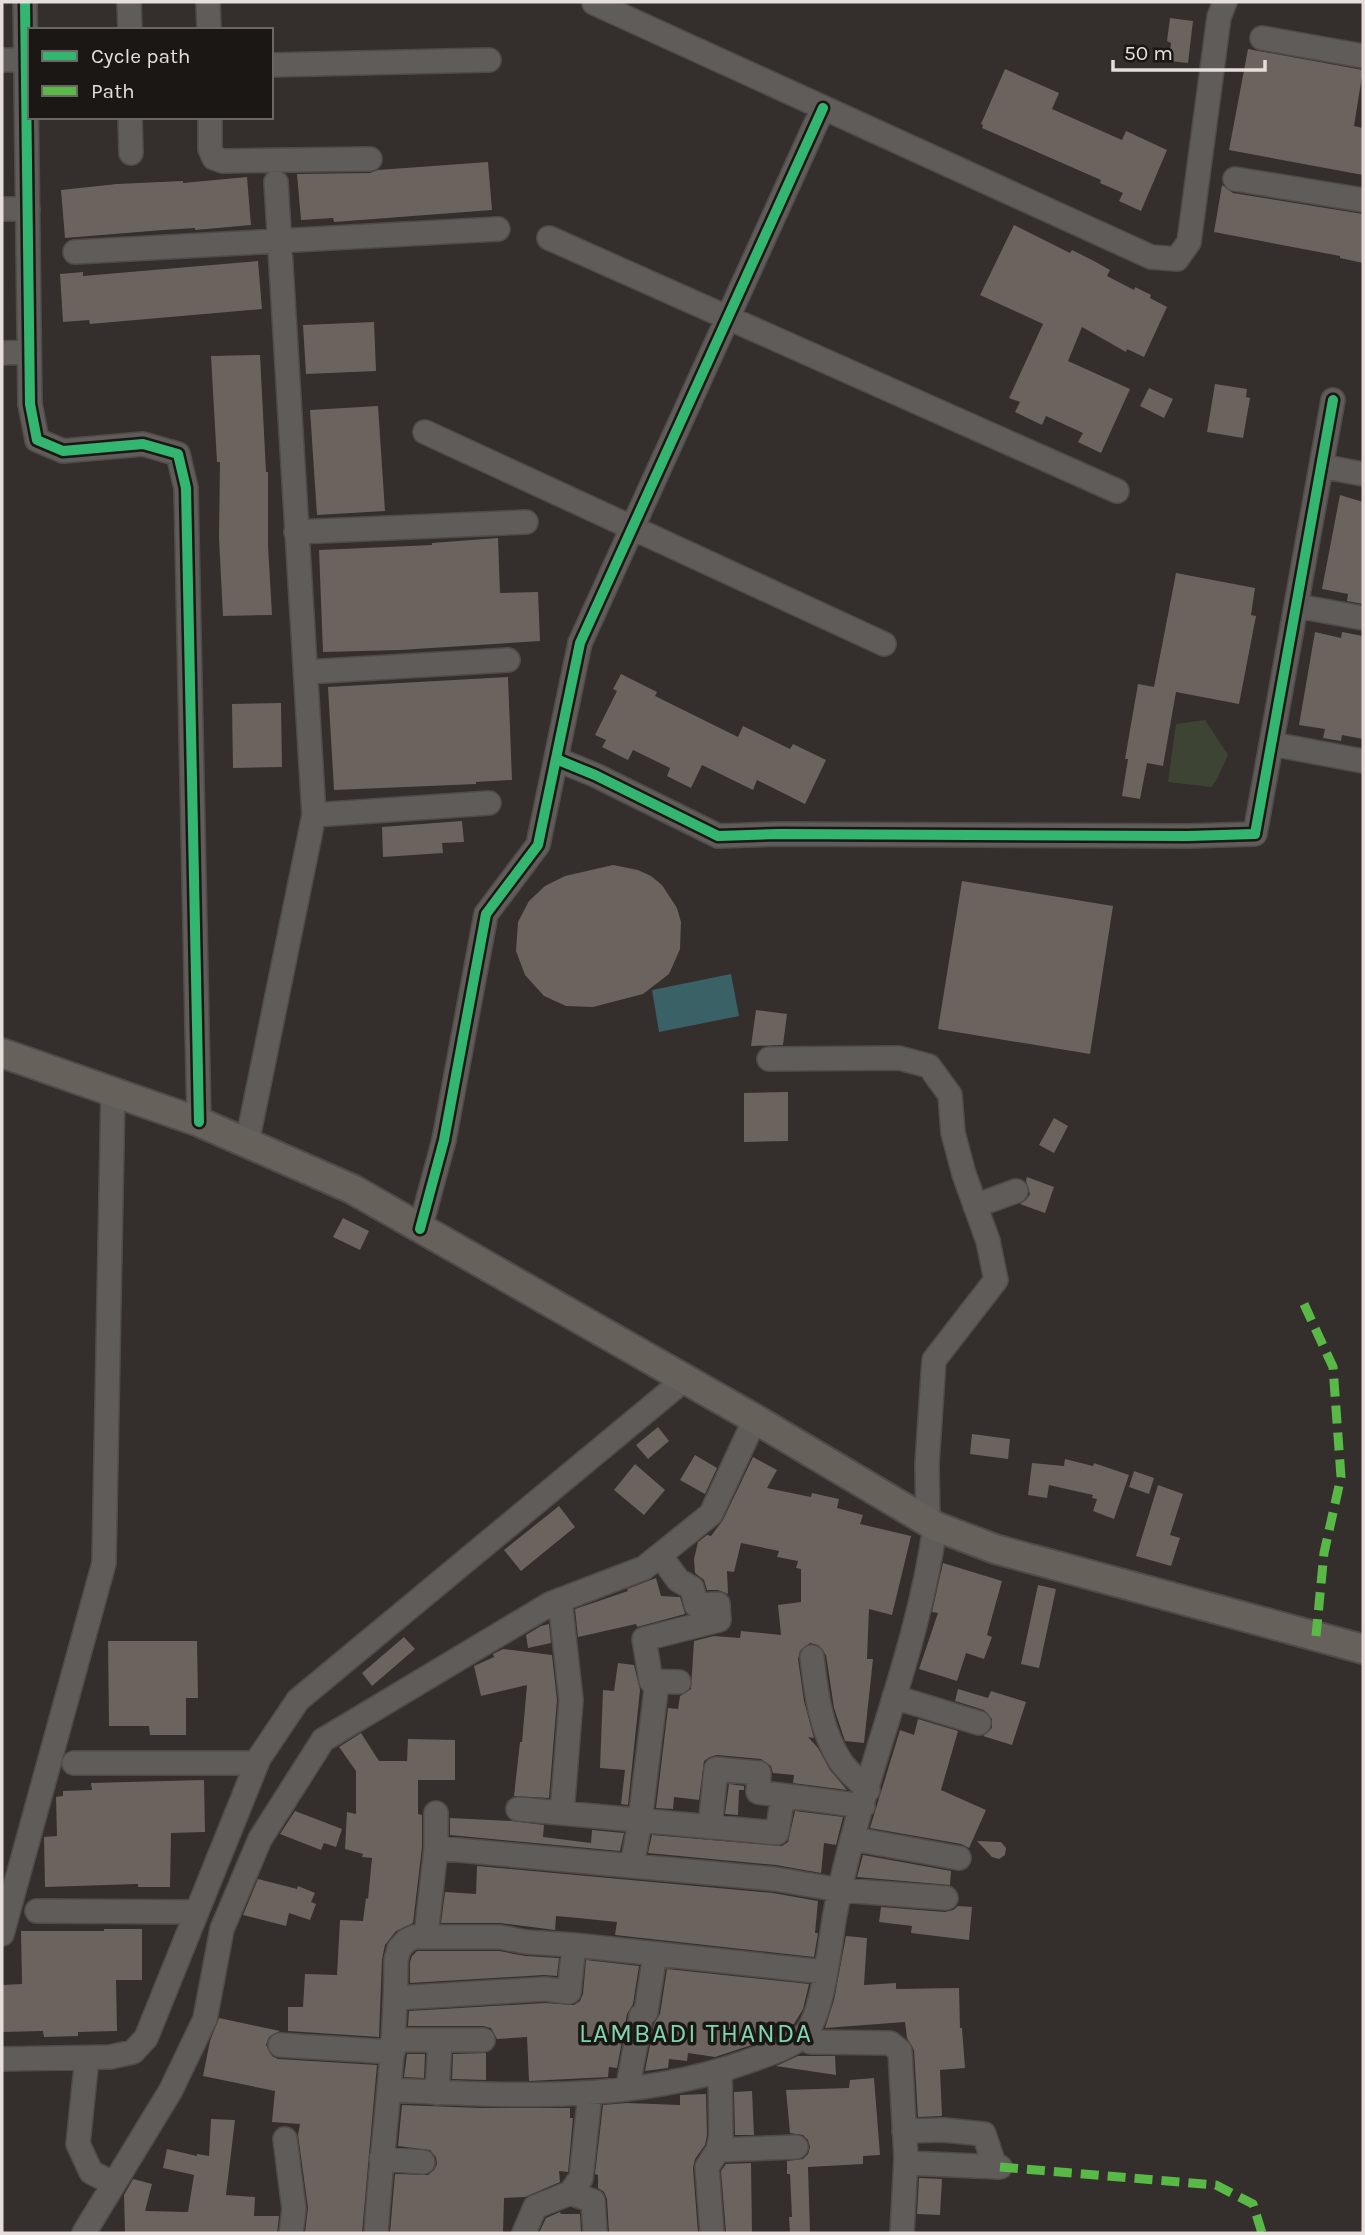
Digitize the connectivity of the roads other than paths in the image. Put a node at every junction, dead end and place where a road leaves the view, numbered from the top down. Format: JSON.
{"nodes":[{"id":1,"x":25,"y":2,"type":"edge"},
{"id":2,"x":129,"y":2,"type":"edge"},
{"id":3,"x":208,"y":2,"type":"edge"},
{"id":4,"x":1225,"y":2,"type":"edge"},
{"id":5,"x":594,"y":3,"type":"edge"},
{"id":6,"x":130,"y":28,"type":"edge"},
{"id":7,"x":209,"y":28,"type":"edge"},
{"id":8,"x":1262,"y":38,"type":"dead end"},
{"id":9,"x":1363,"y":56,"type":"edge"},
{"id":10,"x":2,"y":60,"type":"edge"},
{"id":11,"x":26,"y":60,"type":"junction"},
{"id":12,"x":489,"y":60,"type":"dead end"},
{"id":13,"x":273,"y":65,"type":"edge"},
{"id":14,"x":823,"y":108,"type":"junction"},
{"id":15,"x":130,"y":119,"type":"edge"},
{"id":16,"x":210,"y":119,"type":"edge"},
{"id":17,"x":131,"y":153,"type":"dead end"},
{"id":18,"x":370,"y":159,"type":"dead end"},
{"id":19,"x":1235,"y":179,"type":"dead end"},
{"id":20,"x":276,"y":182,"type":"dead end"},
{"id":21,"x":1363,"y":200,"type":"edge"},
{"id":22,"x":2,"y":209,"type":"edge"},
{"id":23,"x":28,"y":209,"type":"junction"},
{"id":24,"x":498,"y":229,"type":"dead end"},
{"id":25,"x":549,"y":238,"type":"dead end"},
{"id":26,"x":281,"y":241,"type":"junction"},
{"id":27,"x":75,"y":252,"type":"dead end"},
{"id":28,"x":728,"y":318,"type":"junction"},
{"id":29,"x":29,"y":352,"type":"junction"},
{"id":30,"x":2,"y":353,"type":"edge"},
{"id":31,"x":1332,"y":400,"type":"dead end"},
{"id":32,"x":425,"y":432,"type":"dead end"},
{"id":33,"x":1321,"y":466,"type":"junction"},
{"id":34,"x":1363,"y":474,"type":"edge"},
{"id":35,"x":1117,"y":491,"type":"dead end"},
{"id":36,"x":526,"y":522,"type":"dead end"},
{"id":37,"x":633,"y":527,"type":"junction"},
{"id":38,"x":296,"y":532,"type":"junction"},
{"id":39,"x":1297,"y":606,"type":"junction"},
{"id":40,"x":1363,"y":618,"type":"edge"},
{"id":41,"x":884,"y":644,"type":"dead end"},
{"id":42,"x":508,"y":660,"type":"dead end"},
{"id":43,"x":306,"y":672,"type":"junction"},
{"id":44,"x":1272,"y":744,"type":"junction"},
{"id":45,"x":556,"y":759,"type":"junction"},
{"id":46,"x":1363,"y":761,"type":"edge"},
{"id":47,"x":489,"y":803,"type":"dead end"},
{"id":48,"x":314,"y":815,"type":"junction"},
{"id":49,"x":2,"y":1053,"type":"edge"},
{"id":50,"x":769,"y":1059,"type":"dead end"},
{"id":51,"x":113,"y":1090,"type":"junction"},
{"id":52,"x":199,"y":1122,"type":"junction"},
{"id":53,"x":247,"y":1143,"type":"junction"},
{"id":54,"x":1016,"y":1191,"type":"dead end"},
{"id":55,"x":975,"y":1206,"type":"junction"},
{"id":56,"x":420,"y":1229,"type":"junction"},
{"id":57,"x":685,"y":1380,"type":"junction"},
{"id":58,"x":755,"y":1419,"type":"junction"},
{"id":59,"x":932,"y":1524,"type":"junction"},
{"id":60,"x":660,"y":1555,"type":"junction"},
{"id":61,"x":560,"y":1600,"type":"junction"},
{"id":62,"x":1363,"y":1649,"type":"edge"},
{"id":63,"x":812,"y":1657,"type":"dead end"},
{"id":64,"x":894,"y":1697,"type":"junction"},
{"id":65,"x":979,"y":1723,"type":"dead end"},
{"id":66,"x":74,"y":1763,"type":"dead end"},
{"id":67,"x":257,"y":1763,"type":"junction"},
{"id":68,"x":783,"y":1796,"type":"junction"},
{"id":69,"x":865,"y":1798,"type":"junction"},
{"id":70,"x":518,"y":1808,"type":"dead end"},
{"id":71,"x":436,"y":1813,"type":"dead end"},
{"id":72,"x":562,"y":1813,"type":"junction"},
{"id":73,"x":640,"y":1821,"type":"junction"},
{"id":74,"x":710,"y":1827,"type":"junction"},
{"id":75,"x":854,"y":1839,"type":"junction"},
{"id":76,"x":436,"y":1848,"type":"junction"},
{"id":77,"x":960,"y":1858,"type":"dead end"},
{"id":78,"x":632,"y":1866,"type":"junction"},
{"id":79,"x":840,"y":1889,"type":"junction"},
{"id":80,"x":946,"y":1898,"type":"dead end"},
{"id":81,"x":37,"y":1911,"type":"dead end"},
{"id":82,"x":197,"y":1912,"type":"junction"},
{"id":83,"x":2,"y":1934,"type":"edge"},
{"id":84,"x":426,"y":1935,"type":"junction"},
{"id":85,"x":574,"y":1945,"type":"junction"},
{"id":86,"x":655,"y":1954,"type":"junction"},
{"id":87,"x":825,"y":1972,"type":"junction"},
{"id":88,"x":396,"y":1998,"type":"junction"},
{"id":89,"x":805,"y":2034,"type":"junction"},
{"id":90,"x":483,"y":2040,"type":"dead end"},
{"id":91,"x":440,"y":2041,"type":"junction"},
{"id":92,"x":280,"y":2045,"type":"dead end"},
{"id":93,"x":393,"y":2046,"type":"junction"},
{"id":94,"x":87,"y":2058,"type":"junction"},
{"id":95,"x":2,"y":2059,"type":"edge"},
{"id":96,"x":720,"y":2071,"type":"junction"},
{"id":97,"x":628,"y":2089,"type":"junction"},
{"id":98,"x":390,"y":2090,"type":"junction"},
{"id":99,"x":436,"y":2093,"type":"junction"},
{"id":100,"x":590,"y":2094,"type":"junction"},
{"id":101,"x":904,"y":2131,"type":"junction"},
{"id":102,"x":285,"y":2139,"type":"dead end"},
{"id":103,"x":796,"y":2147,"type":"dead end"},
{"id":104,"x":718,"y":2150,"type":"junction"},
{"id":105,"x":381,"y":2159,"type":"junction"},
{"id":106,"x":423,"y":2162,"type":"dead end"},
{"id":107,"x":906,"y":2163,"type":"junction"},
{"id":108,"x":114,"y":2184,"type":"junction"},
{"id":109,"x":570,"y":2193,"type":"junction"},
{"id":110,"x":84,"y":2233,"type":"edge"},
{"id":111,"x":291,"y":2233,"type":"edge"},
{"id":112,"x":376,"y":2233,"type":"edge"},
{"id":113,"x":524,"y":2233,"type":"edge"},
{"id":114,"x":595,"y":2233,"type":"edge"},
{"id":115,"x":712,"y":2233,"type":"edge"},
{"id":116,"x":902,"y":2233,"type":"edge"}],
"edges":[{"from":1,"to":11,"type":"street"},
{"from":2,"to":6,"type":"street"},
{"from":3,"to":7,"type":"street"},
{"from":4,"to":14,"type":"street"},
{"from":5,"to":14,"type":"street"},
{"from":8,"to":9,"type":"street"},
{"from":10,"to":11,"type":"street"},
{"from":11,"to":23,"type":"street"},
{"from":12,"to":13,"type":"street"},
{"from":14,"to":28,"type":"street"},
{"from":15,"to":17,"type":"street"},
{"from":16,"to":18,"type":"street"},
{"from":19,"to":21,"type":"street"},
{"from":20,"to":26,"type":"street"},
{"from":22,"to":23,"type":"street"},
{"from":23,"to":29,"type":"street"},
{"from":24,"to":26,"type":"street"},
{"from":25,"to":28,"type":"street"},
{"from":26,"to":27,"type":"street"},
{"from":26,"to":38,"type":"street"},
{"from":28,"to":35,"type":"street"},
{"from":28,"to":37,"type":"street"},
{"from":29,"to":30,"type":"street"},
{"from":29,"to":52,"type":"street"},
{"from":31,"to":33,"type":"street"},
{"from":32,"to":37,"type":"street"},
{"from":33,"to":34,"type":"street"},
{"from":33,"to":39,"type":"street"},
{"from":36,"to":38,"type":"street"},
{"from":37,"to":41,"type":"street"},
{"from":37,"to":45,"type":"street"},
{"from":38,"to":43,"type":"street"},
{"from":39,"to":40,"type":"street"},
{"from":39,"to":44,"type":"street"},
{"from":42,"to":43,"type":"street"},
{"from":43,"to":48,"type":"street"},
{"from":44,"to":45,"type":"street"},
{"from":44,"to":46,"type":"street"},
{"from":45,"to":56,"type":"street"},
{"from":47,"to":48,"type":"street"},
{"from":48,"to":53,"type":"street"},
{"from":49,"to":51,"type":"main road"},
{"from":50,"to":55,"type":"street"},
{"from":51,"to":52,"type":"main road"},
{"from":51,"to":83,"type":"street"},
{"from":52,"to":53,"type":"main road"},
{"from":53,"to":56,"type":"main road"},
{"from":54,"to":55,"type":"street"},
{"from":55,"to":59,"type":"street"},
{"from":56,"to":57,"type":"main road"},
{"from":57,"to":58,"type":"main road"},
{"from":57,"to":67,"type":"street"},
{"from":58,"to":59,"type":"main road"},
{"from":58,"to":60,"type":"street"},
{"from":59,"to":62,"type":"main road"},
{"from":59,"to":64,"type":"street"},
{"from":60,"to":61,"type":"street"},
{"from":60,"to":73,"type":"street"},
{"from":61,"to":72,"type":"street"},
{"from":61,"to":108,"type":"street"},
{"from":63,"to":69,"type":"street"},
{"from":64,"to":65,"type":"street"},
{"from":64,"to":69,"type":"street"},
{"from":66,"to":67,"type":"street"},
{"from":67,"to":82,"type":"street"},
{"from":68,"to":69,"type":"street"},
{"from":68,"to":74,"type":"street"},
{"from":68,"to":74,"type":"street"},
{"from":69,"to":75,"type":"street"},
{"from":70,"to":72,"type":"street"},
{"from":71,"to":76,"type":"street"},
{"from":72,"to":73,"type":"street"},
{"from":73,"to":74,"type":"street"},
{"from":73,"to":78,"type":"street"},
{"from":75,"to":77,"type":"street"},
{"from":75,"to":79,"type":"street"},
{"from":76,"to":78,"type":"street"},
{"from":76,"to":84,"type":"street"},
{"from":78,"to":79,"type":"street"},
{"from":79,"to":80,"type":"street"},
{"from":79,"to":87,"type":"street"},
{"from":81,"to":82,"type":"street"},
{"from":82,"to":94,"type":"street"},
{"from":84,"to":85,"type":"street"},
{"from":84,"to":88,"type":"street"},
{"from":85,"to":86,"type":"street"},
{"from":85,"to":88,"type":"street"},
{"from":86,"to":87,"type":"street"},
{"from":86,"to":97,"type":"street"},
{"from":87,"to":89,"type":"street"},
{"from":88,"to":93,"type":"street"},
{"from":89,"to":96,"type":"street"},
{"from":89,"to":101,"type":"street"},
{"from":90,"to":91,"type":"street"},
{"from":91,"to":93,"type":"street"},
{"from":91,"to":99,"type":"street"},
{"from":92,"to":93,"type":"street"},
{"from":93,"to":98,"type":"street"},
{"from":94,"to":95,"type":"street"},
{"from":94,"to":108,"type":"street"},
{"from":96,"to":97,"type":"street"},
{"from":96,"to":104,"type":"street"},
{"from":97,"to":100,"type":"street"},
{"from":98,"to":99,"type":"street"},
{"from":98,"to":105,"type":"street"},
{"from":99,"to":100,"type":"street"},
{"from":100,"to":109,"type":"street"},
{"from":101,"to":107,"type":"street"},
{"from":101,"to":107,"type":"street"},
{"from":102,"to":111,"type":"street"},
{"from":103,"to":104,"type":"street"},
{"from":104,"to":115,"type":"street"},
{"from":105,"to":106,"type":"street"},
{"from":105,"to":112,"type":"street"},
{"from":107,"to":116,"type":"street"},
{"from":108,"to":110,"type":"street"},
{"from":109,"to":113,"type":"street"},
{"from":109,"to":114,"type":"street"}]}
